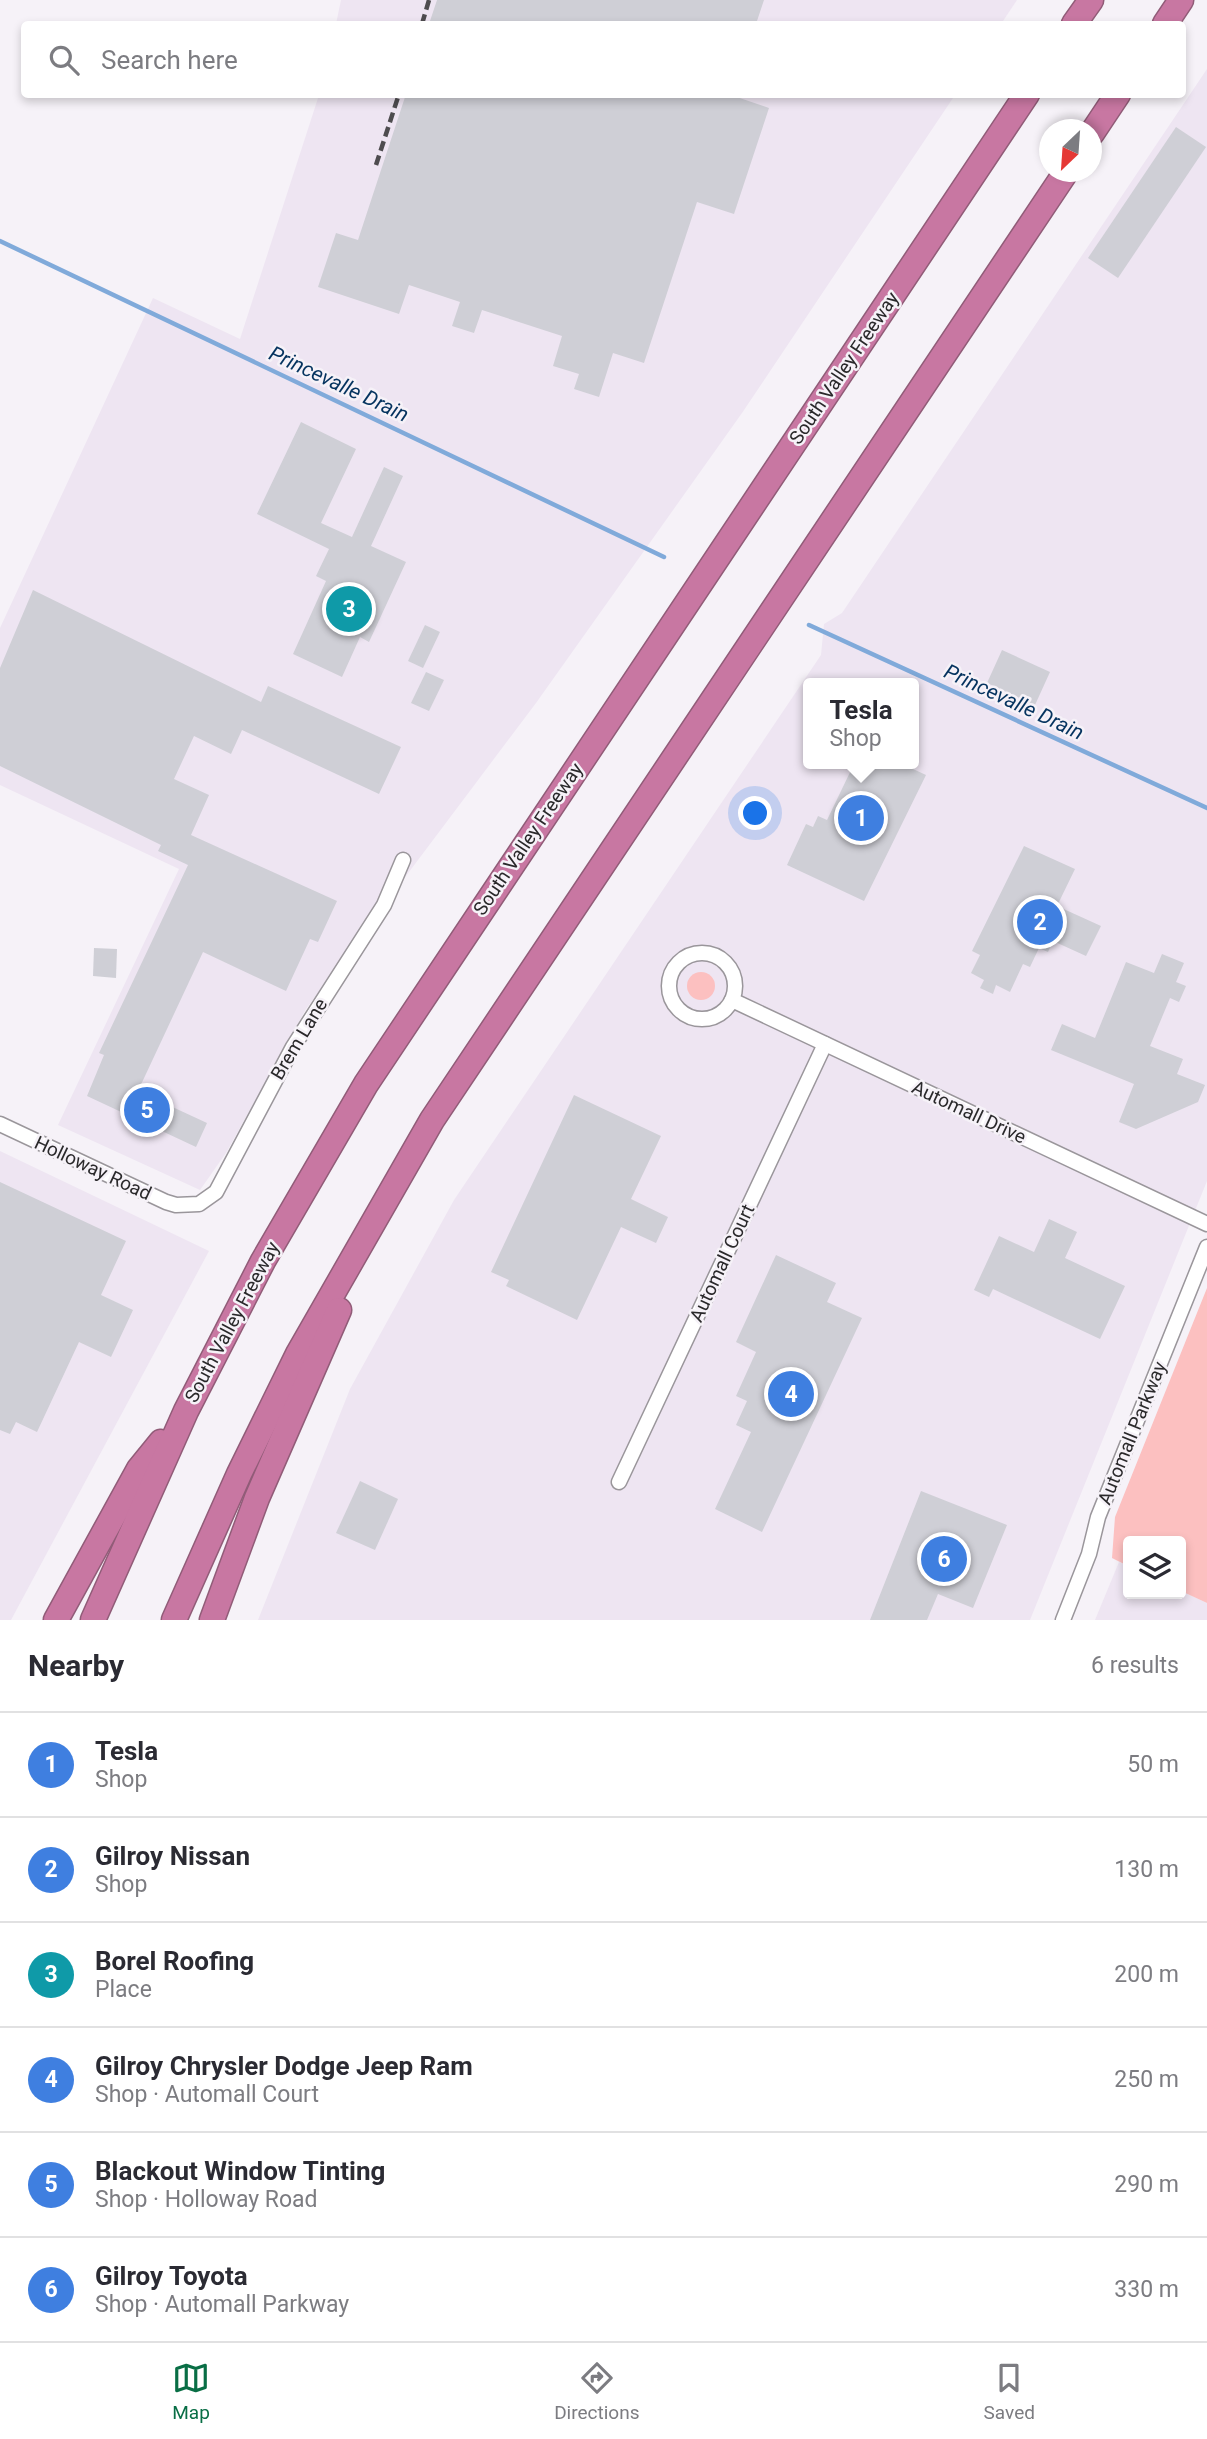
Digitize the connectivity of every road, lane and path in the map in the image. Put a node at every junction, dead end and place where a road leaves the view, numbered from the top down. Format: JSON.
{"nodes":[{"id":1,"x":1091,"y":0,"type":"edge"},
{"id":2,"x":1181,"y":0,"type":"edge"},
{"id":3,"x":1076,"y":21,"type":"edge"},
{"id":4,"x":1167,"y":21,"type":"edge"},
{"id":5,"x":1024,"y":98,"type":"edge"},
{"id":6,"x":1115,"y":98,"type":"edge"},
{"id":7,"x":1101,"y":119,"type":"edge"},
{"id":8,"x":1059,"y":182,"type":"edge"},
{"id":9,"x":402,"y":860,"type":"dead end"},
{"id":10,"x":732,"y":1000,"type":"junction"},
{"id":11,"x":825,"y":1044,"type":"junction"},
{"id":12,"x":0,"y":1124,"type":"edge"},
{"id":13,"x":398,"y":1177,"type":"junction"},
{"id":14,"x":188,"y":1206,"type":"joint"},
{"id":15,"x":1207,"y":1224,"type":"edge"},
{"id":16,"x":1207,"y":1247,"type":"edge"},
{"id":17,"x":186,"y":1411,"type":"junction"},
{"id":18,"x":619,"y":1482,"type":"dead end"},
{"id":19,"x":56,"y":1620,"type":"edge"},
{"id":20,"x":93,"y":1620,"type":"edge"},
{"id":21,"x":174,"y":1620,"type":"edge"},
{"id":22,"x":212,"y":1620,"type":"edge"},
{"id":23,"x":1063,"y":1620,"type":"edge"}],
"edges":[{"from":1,"to":3,"type":"highway"},
{"from":2,"to":4,"type":"highway"},
{"from":5,"to":17,"type":"highway","name":"South Valley Freeway"},
{"from":6,"to":7,"type":"highway"},
{"from":8,"to":13,"type":"highway"},
{"from":9,"to":14,"type":"street","name":"Brem Lane"},
{"from":10,"to":10,"type":"street"},
{"from":10,"to":11,"type":"street","name":"Automall Drive"},
{"from":11,"to":15,"type":"street","name":"Automall Drive"},
{"from":11,"to":18,"type":"street","name":"Automall Court"},
{"from":12,"to":14,"type":"street","name":"Holloway Road"},
{"from":13,"to":21,"type":"highway"},
{"from":13,"to":22,"type":"highway"},
{"from":16,"to":23,"type":"street","name":"Automall Parkway"},
{"from":17,"to":19,"type":"highway"},
{"from":17,"to":20,"type":"highway","name":"South Valley Freeway"}]}
